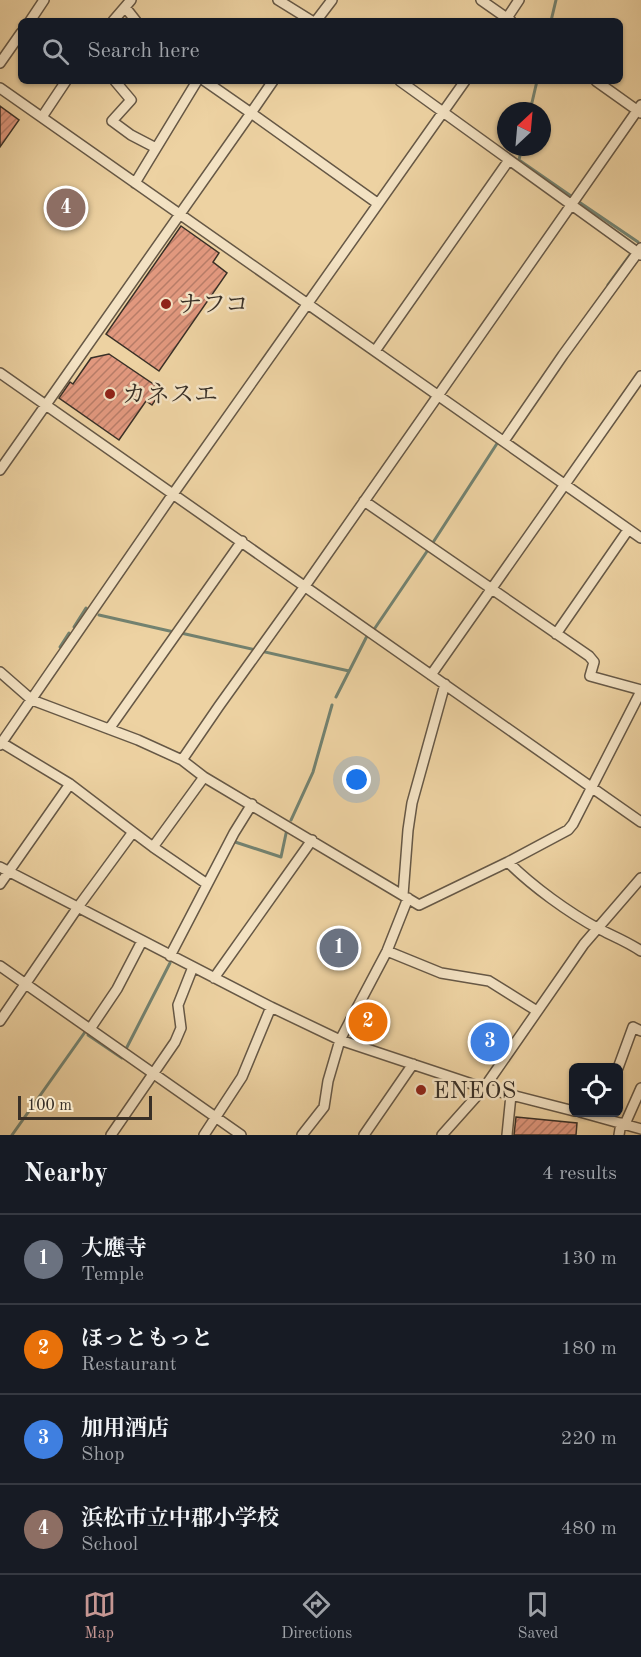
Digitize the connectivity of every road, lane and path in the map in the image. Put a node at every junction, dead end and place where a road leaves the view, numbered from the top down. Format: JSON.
{"nodes":[{"id":1,"x":44,"y":0,"type":"edge"},
{"id":2,"x":278,"y":0,"type":"edge"},
{"id":3,"x":332,"y":0,"type":"edge"},
{"id":4,"x":481,"y":0,"type":"edge"},
{"id":5,"x":519,"y":0,"type":"edge"},
{"id":6,"x":128,"y":3,"type":"edge"},
{"id":7,"x":32,"y":18,"type":"edge"},
{"id":8,"x":115,"y":18,"type":"edge"},
{"id":9,"x":135,"y":18,"type":"edge"},
{"id":10,"x":309,"y":18,"type":"edge"},
{"id":11,"x":317,"y":18,"type":"edge"},
{"id":12,"x":505,"y":18,"type":"edge"},
{"id":13,"x":509,"y":18,"type":"edge"},
{"id":14,"x":18,"y":37,"type":"edge"},
{"id":15,"x":0,"y":63,"type":"edge"},
{"id":16,"x":64,"y":84,"type":"edge"},
{"id":17,"x":118,"y":84,"type":"edge"},
{"id":18,"x":195,"y":84,"type":"edge"},
{"id":19,"x":209,"y":84,"type":"edge"},
{"id":20,"x":271,"y":84,"type":"edge"},
{"id":21,"x":404,"y":84,"type":"edge"},
{"id":22,"x":463,"y":84,"type":"edge"},
{"id":23,"x":601,"y":84,"type":"edge"},
{"id":24,"x":0,"y":88,"type":"edge"},
{"id":25,"x":640,"y":110,"type":"edge"},
{"id":26,"x":251,"y":113,"type":"junction"},
{"id":27,"x":444,"y":114,"type":"junction"},
{"id":28,"x":42,"y":117,"type":"junction"},
{"id":29,"x":156,"y":148,"type":"junction"},
{"id":30,"x":509,"y":160,"type":"junction"},
{"id":31,"x":135,"y":183,"type":"junction"},
{"id":32,"x":377,"y":203,"type":"junction"},
{"id":33,"x":572,"y":205,"type":"junction"},
{"id":34,"x":180,"y":215,"type":"junction"},
{"id":35,"x":640,"y":252,"type":"edge"},
{"id":36,"x":308,"y":303,"type":"junction"},
{"id":37,"x":375,"y":351,"type":"junction"},
{"id":38,"x":0,"y":373,"type":"edge"},
{"id":39,"x":641,"y":376,"type":"edge"},
{"id":40,"x":438,"y":395,"type":"junction"},
{"id":41,"x":46,"y":406,"type":"junction"},
{"id":42,"x":504,"y":441,"type":"junction"},
{"id":43,"x":0,"y":470,"type":"edge"},
{"id":44,"x":566,"y":484,"type":"junction"},
{"id":45,"x":173,"y":494,"type":"junction"},
{"id":46,"x":364,"y":501,"type":"junction"},
{"id":47,"x":628,"y":530,"type":"junction"},
{"id":48,"x":641,"y":538,"type":"edge"},
{"id":49,"x":242,"y":541,"type":"junction"},
{"id":50,"x":305,"y":586,"type":"junction"},
{"id":51,"x":491,"y":589,"type":"junction"},
{"id":52,"x":556,"y":634,"type":"junction"},
{"id":53,"x":0,"y":672,"type":"edge"},
{"id":54,"x":431,"y":675,"type":"junction"},
{"id":55,"x":445,"y":684,"type":"junction"},
{"id":56,"x":641,"y":691,"type":"edge"},
{"id":57,"x":32,"y":700,"type":"junction"},
{"id":58,"x":109,"y":729,"type":"junction"},
{"id":59,"x":1,"y":744,"type":"edge"},
{"id":60,"x":182,"y":760,"type":"junction"},
{"id":61,"x":204,"y":777,"type":"junction"},
{"id":62,"x":70,"y":784,"type":"junction"},
{"id":63,"x":592,"y":787,"type":"junction"},
{"id":64,"x":252,"y":804,"type":"junction"},
{"id":65,"x":641,"y":822,"type":"edge"},
{"id":66,"x":133,"y":832,"type":"junction"},
{"id":67,"x":312,"y":840,"type":"junction"},
{"id":68,"x":153,"y":847,"type":"junction"},
{"id":69,"x":508,"y":862,"type":"junction"},
{"id":70,"x":4,"y":869,"type":"edge"},
{"id":71,"x":641,"y":878,"type":"edge"},
{"id":72,"x":0,"y":884,"type":"edge"},
{"id":73,"x":207,"y":884,"type":"junction"},
{"id":74,"x":406,"y":896,"type":"junction"},
{"id":75,"x":78,"y":907,"type":"junction"},
{"id":76,"x":598,"y":928,"type":"junction"},
{"id":77,"x":142,"y":941,"type":"junction"},
{"id":78,"x":387,"y":951,"type":"junction"},
{"id":79,"x":641,"y":951,"type":"edge"},
{"id":80,"x":170,"y":956,"type":"junction"},
{"id":81,"x":0,"y":966,"type":"edge"},
{"id":82,"x":193,"y":967,"type":"junction"},
{"id":83,"x":214,"y":978,"type":"junction"},
{"id":84,"x":26,"y":984,"type":"junction"},
{"id":85,"x":272,"y":1007,"type":"junction"},
{"id":86,"x":537,"y":1011,"type":"junction"},
{"id":87,"x":0,"y":1021,"type":"edge"},
{"id":88,"x":90,"y":1029,"type":"junction"},
{"id":89,"x":641,"y":1031,"type":"edge"},
{"id":90,"x":340,"y":1040,"type":"junction"},
{"id":91,"x":620,"y":1063,"type":"edge"},
{"id":92,"x":413,"y":1064,"type":"junction"},
{"id":93,"x":154,"y":1074,"type":"junction"},
{"id":94,"x":484,"y":1088,"type":"junction"},
{"id":95,"x":641,"y":1088,"type":"edge"},
{"id":96,"x":511,"y":1095,"type":"junction"},
{"id":97,"x":569,"y":1110,"type":"edge"},
{"id":98,"x":216,"y":1117,"type":"junction"},
{"id":99,"x":603,"y":1117,"type":"edge"},
{"id":100,"x":623,"y":1124,"type":"junction"},
{"id":101,"x":641,"y":1129,"type":"edge"},
{"id":102,"x":111,"y":1135,"type":"edge"},
{"id":103,"x":204,"y":1135,"type":"edge"},
{"id":104,"x":241,"y":1135,"type":"edge"},
{"id":105,"x":302,"y":1135,"type":"edge"},
{"id":106,"x":364,"y":1135,"type":"edge"},
{"id":107,"x":442,"y":1135,"type":"edge"},
{"id":108,"x":507,"y":1135,"type":"edge"},
{"id":109,"x":619,"y":1135,"type":"edge"}],
"edges":[{"from":1,"to":7,"type":"street"},
{"from":2,"to":10,"type":"street"},
{"from":3,"to":11,"type":"street"},
{"from":4,"to":12,"type":"street"},
{"from":5,"to":13,"type":"street"},
{"from":6,"to":8,"type":"street"},
{"from":6,"to":9,"type":"street"},
{"from":14,"to":15,"type":"street"},
{"from":16,"to":28,"type":"street"},
{"from":17,"to":29,"type":"street"},
{"from":18,"to":29,"type":"street"},
{"from":19,"to":26,"type":"street"},
{"from":20,"to":26,"type":"street"},
{"from":21,"to":27,"type":"street"},
{"from":22,"to":27,"type":"street"},
{"from":23,"to":25,"type":"street"},
{"from":24,"to":28,"type":"street"},
{"from":25,"to":33,"type":"street"},
{"from":26,"to":32,"type":"street"},
{"from":26,"to":34,"type":"street"},
{"from":27,"to":30,"type":"street"},
{"from":27,"to":32,"type":"street"},
{"from":28,"to":31,"type":"street"},
{"from":29,"to":31,"type":"street"},
{"from":30,"to":33,"type":"street"},
{"from":30,"to":37,"type":"street"},
{"from":31,"to":34,"type":"street"},
{"from":32,"to":36,"type":"street"},
{"from":33,"to":35,"type":"street"},
{"from":33,"to":40,"type":"street"},
{"from":34,"to":36,"type":"street"},
{"from":34,"to":41,"type":"street"},
{"from":35,"to":42,"type":"street"},
{"from":36,"to":37,"type":"street"},
{"from":36,"to":45,"type":"street"},
{"from":37,"to":40,"type":"street"},
{"from":38,"to":41,"type":"street"},
{"from":39,"to":44,"type":"street"},
{"from":40,"to":42,"type":"street"},
{"from":40,"to":46,"type":"street"},
{"from":41,"to":43,"type":"street"},
{"from":41,"to":45,"type":"street"},
{"from":42,"to":44,"type":"street"},
{"from":44,"to":47,"type":"street"},
{"from":44,"to":51,"type":"street"},
{"from":45,"to":49,"type":"street"},
{"from":45,"to":57,"type":"street"},
{"from":46,"to":50,"type":"street"},
{"from":46,"to":51,"type":"street"},
{"from":47,"to":48,"type":"street"},
{"from":47,"to":52,"type":"street"},
{"from":49,"to":50,"type":"street"},
{"from":49,"to":58,"type":"street"},
{"from":50,"to":54,"type":"street"},
{"from":50,"to":60,"type":"street"},
{"from":51,"to":52,"type":"street"},
{"from":51,"to":54,"type":"street"},
{"from":52,"to":56,"type":"street"},
{"from":53,"to":57,"type":"street"},
{"from":54,"to":55,"type":"street"},
{"from":55,"to":63,"type":"street"},
{"from":55,"to":74,"type":"street"},
{"from":56,"to":63,"type":"street"},
{"from":57,"to":58,"type":"street"},
{"from":57,"to":59,"type":"street"},
{"from":58,"to":60,"type":"street"},
{"from":59,"to":62,"type":"street"},
{"from":60,"to":61,"type":"street"},
{"from":61,"to":64,"type":"street"},
{"from":61,"to":68,"type":"street"},
{"from":62,"to":66,"type":"street"},
{"from":62,"to":70,"type":"street"},
{"from":63,"to":65,"type":"street"},
{"from":63,"to":69,"type":"street"},
{"from":64,"to":67,"type":"street"},
{"from":64,"to":73,"type":"street"},
{"from":66,"to":68,"type":"street"},
{"from":66,"to":75,"type":"street"},
{"from":67,"to":74,"type":"street"},
{"from":67,"to":83,"type":"street"},
{"from":68,"to":73,"type":"street"},
{"from":69,"to":74,"type":"street"},
{"from":69,"to":76,"type":"street"},
{"from":70,"to":72,"type":"street"},
{"from":70,"to":75,"type":"street"},
{"from":71,"to":76,"type":"street"},
{"from":73,"to":80,"type":"street"},
{"from":74,"to":78,"type":"street"},
{"from":75,"to":77,"type":"street"},
{"from":75,"to":84,"type":"street"},
{"from":76,"to":79,"type":"street"},
{"from":76,"to":86,"type":"street"},
{"from":77,"to":80,"type":"street"},
{"from":77,"to":88,"type":"street"},
{"from":78,"to":86,"type":"street"},
{"from":78,"to":90,"type":"street"},
{"from":80,"to":82,"type":"street"},
{"from":81,"to":84,"type":"street"},
{"from":82,"to":83,"type":"street"},
{"from":82,"to":93,"type":"street"},
{"from":83,"to":85,"type":"street"},
{"from":84,"to":87,"type":"street"},
{"from":84,"to":88,"type":"street"},
{"from":85,"to":90,"type":"street"},
{"from":85,"to":98,"type":"street"},
{"from":86,"to":94,"type":"street"},
{"from":88,"to":93,"type":"street"},
{"from":89,"to":91,"type":"street"},
{"from":90,"to":92,"type":"street"},
{"from":90,"to":105,"type":"street"},
{"from":92,"to":94,"type":"street"},
{"from":92,"to":106,"type":"street"},
{"from":93,"to":98,"type":"street"},
{"from":93,"to":102,"type":"street"},
{"from":94,"to":96,"type":"street"},
{"from":94,"to":107,"type":"street"},
{"from":95,"to":100,"type":"street"},
{"from":96,"to":97,"type":"street"},
{"from":96,"to":108,"type":"street"},
{"from":98,"to":103,"type":"street"},
{"from":98,"to":104,"type":"street"},
{"from":99,"to":100,"type":"street"},
{"from":100,"to":101,"type":"street"},
{"from":100,"to":109,"type":"street"}]}
